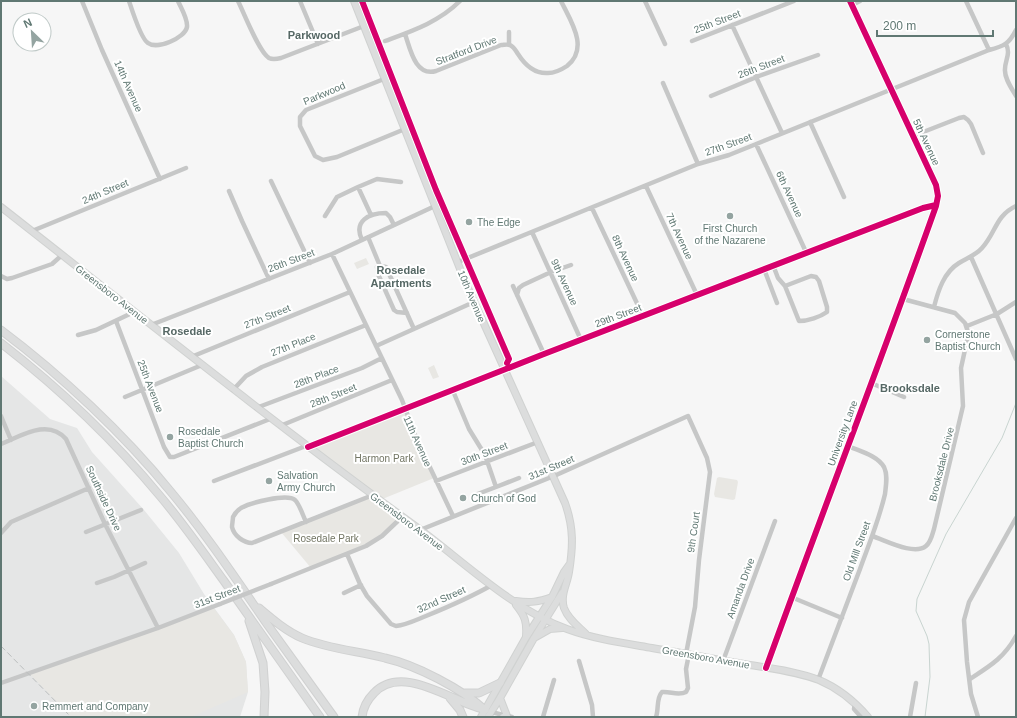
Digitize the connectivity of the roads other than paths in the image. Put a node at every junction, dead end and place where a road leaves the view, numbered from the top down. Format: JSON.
{"nodes":[{"id":1,"x":82,"y":1,"type":"edge"},
{"id":2,"x":129,"y":1,"type":"edge"},
{"id":3,"x":178,"y":1,"type":"edge"},
{"id":4,"x":238,"y":1,"type":"edge"},
{"id":5,"x":300,"y":1,"type":"edge"},
{"id":6,"x":354,"y":1,"type":"edge"},
{"id":7,"x":460,"y":1,"type":"edge"},
{"id":8,"x":561,"y":1,"type":"edge"},
{"id":9,"x":645,"y":1,"type":"edge"},
{"id":10,"x":794,"y":1,"type":"edge"},
{"id":11,"x":860,"y":1,"type":"edge"},
{"id":12,"x":966,"y":1,"type":"edge"},
{"id":13,"x":851,"y":3,"type":"edge"},
{"id":14,"x":732,"y":25,"type":"junction"},
{"id":15,"x":364,"y":26,"type":"junction"},
{"id":16,"x":1016,"y":30,"type":"edge"},
{"id":17,"x":509,"y":32,"type":"dead end"},
{"id":18,"x":405,"y":34,"type":"junction"},
{"id":19,"x":385,"y":41,"type":"dead end"},
{"id":20,"x":692,"y":41,"type":"dead end"},
{"id":21,"x":318,"y":44,"type":"junction"},
{"id":22,"x":665,"y":44,"type":"dead end"},
{"id":23,"x":1006,"y":44,"type":"junction"},
{"id":24,"x":509,"y":45,"type":"junction"},
{"id":25,"x":989,"y":50,"type":"junction"},
{"id":26,"x":818,"y":54,"type":"dead end"},
{"id":27,"x":756,"y":77,"type":"junction"},
{"id":28,"x":384,"y":79,"type":"junction"},
{"id":29,"x":663,"y":83,"type":"dead end"},
{"id":30,"x":891,"y":89,"type":"junction"},
{"id":31,"x":711,"y":96,"type":"dead end"},
{"id":32,"x":1016,"y":96,"type":"edge"},
{"id":33,"x":810,"y":122,"type":"junction"},
{"id":34,"x":405,"y":129,"type":"junction"},
{"id":35,"x":782,"y":133,"type":"junction"},
{"id":36,"x":913,"y":136,"type":"junction"},
{"id":37,"x":756,"y":144,"type":"junction"},
{"id":38,"x":983,"y":153,"type":"dead end"},
{"id":39,"x":698,"y":164,"type":"junction"},
{"id":40,"x":186,"y":168,"type":"dead end"},
{"id":41,"x":160,"y":179,"type":"junction"},
{"id":42,"x":271,"y":181,"type":"dead end"},
{"id":43,"x":401,"y":182,"type":"dead end"},
{"id":44,"x":646,"y":186,"type":"junction"},
{"id":45,"x":358,"y":187,"type":"junction"},
{"id":46,"x":229,"y":191,"type":"dead end"},
{"id":47,"x":844,"y":197,"type":"dead end"},
{"id":48,"x":936,"y":205,"type":"junction"},
{"id":49,"x":1,"y":206,"type":"edge"},
{"id":50,"x":435,"y":206,"type":"junction"},
{"id":51,"x":1016,"y":206,"type":"edge"},
{"id":52,"x":592,"y":208,"type":"junction"},
{"id":53,"x":371,"y":215,"type":"junction"},
{"id":54,"x":325,"y":216,"type":"dead end"},
{"id":55,"x":394,"y":225,"type":"junction"},
{"id":56,"x":32,"y":231,"type":"junction"},
{"id":57,"x":532,"y":232,"type":"junction"},
{"id":58,"x":368,"y":237,"type":"junction"},
{"id":59,"x":362,"y":240,"type":"junction"},
{"id":60,"x":806,"y":252,"type":"junction"},
{"id":61,"x":332,"y":254,"type":"junction"},
{"id":62,"x":62,"y":256,"type":"junction"},
{"id":63,"x":971,"y":257,"type":"junction"},
{"id":64,"x":458,"y":262,"type":"junction"},
{"id":65,"x":310,"y":263,"type":"junction"},
{"id":66,"x":570,"y":265,"type":"dead end"},
{"id":67,"x":774,"y":265,"type":"junction"},
{"id":68,"x":380,"y":266,"type":"junction"},
{"id":69,"x":764,"y":269,"type":"junction"},
{"id":70,"x":551,"y":272,"type":"junction"},
{"id":71,"x":1,"y":276,"type":"edge"},
{"id":72,"x":269,"y":278,"type":"junction"},
{"id":73,"x":513,"y":286,"type":"dead end"},
{"id":74,"x":785,"y":286,"type":"junction"},
{"id":75,"x":350,"y":292,"type":"junction"},
{"id":76,"x":697,"y":295,"type":"junction"},
{"id":77,"x":518,"y":297,"type":"junction"},
{"id":78,"x":903,"y":299,"type":"junction"},
{"id":79,"x":474,"y":302,"type":"junction"},
{"id":80,"x":1016,"y":302,"type":"edge"},
{"id":81,"x":777,"y":303,"type":"dead end"},
{"id":82,"x":934,"y":307,"type":"junction"},
{"id":83,"x":134,"y":312,"type":"junction"},
{"id":84,"x":407,"y":313,"type":"junction"},
{"id":85,"x":996,"y":314,"type":"junction"},
{"id":86,"x":643,"y":316,"type":"junction"},
{"id":87,"x":116,"y":321,"type":"junction"},
{"id":88,"x":366,"y":324,"type":"junction"},
{"id":89,"x":151,"y":325,"type":"junction"},
{"id":90,"x":967,"y":326,"type":"junction"},
{"id":91,"x":414,"y":329,"type":"junction"},
{"id":92,"x":1,"y":330,"type":"edge"},
{"id":93,"x":78,"y":335,"type":"dead end"},
{"id":94,"x":582,"y":340,"type":"junction"},
{"id":95,"x":1,"y":343,"type":"edge"},
{"id":96,"x":376,"y":346,"type":"junction"},
{"id":97,"x":544,"y":354,"type":"junction"},
{"id":98,"x":191,"y":357,"type":"junction"},
{"id":99,"x":382,"y":358,"type":"junction"},
{"id":100,"x":1016,"y":359,"type":"edge"},
{"id":101,"x":202,"y":365,"type":"junction"},
{"id":102,"x":506,"y":370,"type":"junction"},
{"id":103,"x":392,"y":380,"type":"junction"},
{"id":104,"x":871,"y":383,"type":"junction"},
{"id":105,"x":142,"y":389,"type":"junction"},
{"id":106,"x":232,"y":390,"type":"junction"},
{"id":107,"x":453,"y":391,"type":"junction"},
{"id":108,"x":125,"y":397,"type":"dead end"},
{"id":109,"x":904,"y":397,"type":"dead end"},
{"id":110,"x":256,"y":408,"type":"junction"},
{"id":111,"x":405,"y":410,"type":"junction"},
{"id":112,"x":1,"y":416,"type":"edge"},
{"id":113,"x":688,"y":416,"type":"joint"},
{"id":114,"x":270,"y":418,"type":"junction"},
{"id":115,"x":280,"y":426,"type":"junction"},
{"id":116,"x":12,"y":440,"type":"junction"},
{"id":117,"x":538,"y":442,"type":"junction"},
{"id":118,"x":1,"y":444,"type":"edge"},
{"id":119,"x":848,"y":446,"type":"junction"},
{"id":120,"x":307,"y":447,"type":"junction"},
{"id":121,"x":487,"y":461,"type":"junction"},
{"id":122,"x":554,"y":476,"type":"junction"},
{"id":123,"x":519,"y":478,"type":"dead end"},
{"id":124,"x":214,"y":481,"type":"dead end"},
{"id":125,"x":436,"y":481,"type":"junction"},
{"id":126,"x":496,"y":487,"type":"junction"},
{"id":127,"x":89,"y":488,"type":"junction"},
{"id":128,"x":373,"y":495,"type":"junction"},
{"id":129,"x":475,"y":495,"type":"dead end"},
{"id":130,"x":141,"y":510,"type":"dead end"},
{"id":131,"x":453,"y":516,"type":"junction"},
{"id":132,"x":402,"y":517,"type":"junction"},
{"id":133,"x":1016,"y":518,"type":"edge"},
{"id":134,"x":775,"y":521,"type":"dead end"},
{"id":135,"x":306,"y":522,"type":"junction"},
{"id":136,"x":106,"y":524,"type":"junction"},
{"id":137,"x":420,"y":530,"type":"junction"},
{"id":138,"x":86,"y":532,"type":"dead end"},
{"id":139,"x":1,"y":534,"type":"edge"},
{"id":140,"x":872,"y":536,"type":"junction"},
{"id":141,"x":347,"y":554,"type":"junction"},
{"id":142,"x":146,"y":563,"type":"dead end"},
{"id":143,"x":569,"y":565,"type":"junction"},
{"id":144,"x":130,"y":570,"type":"junction"},
{"id":145,"x":97,"y":583,"type":"dead end"},
{"id":146,"x":361,"y":585,"type":"junction"},
{"id":147,"x":492,"y":585,"type":"junction"},
{"id":148,"x":563,"y":592,"type":"junction"},
{"id":149,"x":344,"y":593,"type":"dead end"},
{"id":150,"x":552,"y":597,"type":"junction"},
{"id":151,"x":791,"y":597,"type":"junction"},
{"id":152,"x":512,"y":600,"type":"junction"},
{"id":153,"x":254,"y":604,"type":"junction"},
{"id":154,"x":244,"y":609,"type":"junction"},
{"id":155,"x":539,"y":617,"type":"junction"},
{"id":156,"x":842,"y":618,"type":"junction"},
{"id":157,"x":545,"y":620,"type":"junction"},
{"id":158,"x":158,"y":628,"type":"junction"},
{"id":159,"x":564,"y":628,"type":"junction"},
{"id":160,"x":587,"y":635,"type":"junction"},
{"id":161,"x":1016,"y":636,"type":"edge"},
{"id":162,"x":534,"y":638,"type":"junction"},
{"id":163,"x":525,"y":639,"type":"junction"},
{"id":164,"x":687,"y":654,"type":"junction"},
{"id":165,"x":579,"y":661,"type":"dead end"},
{"id":166,"x":724,"y":661,"type":"junction"},
{"id":167,"x":766,"y":668,"type":"junction"},
{"id":168,"x":970,"y":679,"type":"junction"},
{"id":169,"x":554,"y":680,"type":"dead end"},
{"id":170,"x":818,"y":680,"type":"junction"},
{"id":171,"x":1,"y":683,"type":"edge"},
{"id":172,"x":916,"y":683,"type":"dead end"},
{"id":173,"x":500,"y":684,"type":"junction"},
{"id":174,"x":461,"y":692,"type":"junction"},
{"id":175,"x":448,"y":696,"type":"junction"},
{"id":176,"x":500,"y":698,"type":"junction"},
{"id":177,"x":855,"y":703,"type":"junction"},
{"id":178,"x":488,"y":713,"type":"edge"},
{"id":179,"x":264,"y":717,"type":"edge"},
{"id":180,"x":320,"y":717,"type":"edge"},
{"id":181,"x":334,"y":717,"type":"edge"},
{"id":182,"x":362,"y":717,"type":"edge"},
{"id":183,"x":463,"y":717,"type":"edge"},
{"id":184,"x":481,"y":717,"type":"edge"},
{"id":185,"x":507,"y":717,"type":"edge"},
{"id":186,"x":543,"y":717,"type":"edge"},
{"id":187,"x":594,"y":717,"type":"edge"},
{"id":188,"x":656,"y":717,"type":"edge"},
{"id":189,"x":861,"y":717,"type":"edge"},
{"id":190,"x":868,"y":717,"type":"edge"},
{"id":191,"x":910,"y":717,"type":"edge"},
{"id":192,"x":978,"y":717,"type":"edge"}],
"edges":[{"from":1,"to":41,"type":"street","name":"14th Avenue"},
{"from":2,"to":3,"type":"street"},
{"from":4,"to":21,"type":"street"},
{"from":5,"to":21,"type":"street"},
{"from":6,"to":15,"type":"main road","name":"10th Avenue"},
{"from":7,"to":18,"type":"street"},
{"from":8,"to":24,"type":"street","name":"Stratford Drive"},
{"from":9,"to":22,"type":"street"},
{"from":10,"to":14,"type":"street","name":"25th Street"},
{"from":11,"to":13,"type":"street"},
{"from":12,"to":25,"type":"street"},
{"from":13,"to":30,"type":"street","name":"5th Avenue"},
{"from":14,"to":20,"type":"street","name":"25th Street"},
{"from":14,"to":27,"type":"street"},
{"from":15,"to":21,"type":"street"},
{"from":15,"to":28,"type":"main road","name":"10th Avenue"},
{"from":16,"to":23,"type":"street"},
{"from":17,"to":24,"type":"street"},
{"from":18,"to":19,"type":"street"},
{"from":18,"to":24,"type":"street","name":"Stratford Drive"},
{"from":23,"to":25,"type":"street","name":"27th Street"},
{"from":23,"to":32,"type":"street"},
{"from":25,"to":30,"type":"street","name":"27th Street"},
{"from":26,"to":27,"type":"street","name":"26th Street"},
{"from":27,"to":31,"type":"street","name":"26th Street"},
{"from":27,"to":35,"type":"street"},
{"from":28,"to":34,"type":"main road","name":"10th Avenue"},
{"from":28,"to":34,"type":"street","name":"Parkwood"},
{"from":29,"to":39,"type":"street"},
{"from":30,"to":33,"type":"street","name":"27th Street"},
{"from":30,"to":36,"type":"street","name":"5th Avenue"},
{"from":33,"to":35,"type":"street","name":"27th Street"},
{"from":33,"to":47,"type":"street"},
{"from":34,"to":50,"type":"main road","name":"10th Avenue"},
{"from":35,"to":37,"type":"street","name":"27th Street"},
{"from":36,"to":38,"type":"street"},
{"from":36,"to":48,"type":"street","name":"5th Avenue"},
{"from":37,"to":39,"type":"street","name":"27th Street"},
{"from":37,"to":60,"type":"street","name":"6th Avenue"},
{"from":39,"to":44,"type":"street","name":"27th Street"},
{"from":40,"to":41,"type":"street","name":"24th Street"},
{"from":41,"to":56,"type":"street","name":"24th Street"},
{"from":42,"to":65,"type":"street"},
{"from":43,"to":45,"type":"street"},
{"from":44,"to":52,"type":"street","name":"27th Street"},
{"from":44,"to":76,"type":"street","name":"7th Avenue"},
{"from":45,"to":53,"type":"street"},
{"from":45,"to":54,"type":"street"},
{"from":46,"to":72,"type":"street"},
{"from":48,"to":60,"type":"street","name":"29th Street"},
{"from":48,"to":78,"type":"street","name":"University Lane"},
{"from":49,"to":56,"type":"main road","name":"Greensboro Avenue"},
{"from":50,"to":55,"type":"street","name":"26th Street"},
{"from":50,"to":64,"type":"main road","name":"10th Avenue"},
{"from":51,"to":63,"type":"street"},
{"from":52,"to":57,"type":"street","name":"27th Street"},
{"from":52,"to":86,"type":"street","name":"8th Avenue"},
{"from":53,"to":55,"type":"street"},
{"from":53,"to":59,"type":"street"},
{"from":55,"to":58,"type":"street","name":"26th Street"},
{"from":56,"to":62,"type":"main road","name":"Greensboro Avenue"},
{"from":57,"to":64,"type":"street","name":"27th Street"},
{"from":57,"to":70,"type":"street","name":"9th Avenue"},
{"from":58,"to":59,"type":"street","name":"26th Street"},
{"from":58,"to":68,"type":"street"},
{"from":59,"to":61,"type":"street","name":"26th Street"},
{"from":60,"to":67,"type":"street","name":"29th Street"},
{"from":61,"to":65,"type":"street","name":"26th Street"},
{"from":61,"to":75,"type":"street"},
{"from":62,"to":71,"type":"street"},
{"from":62,"to":83,"type":"main road","name":"Greensboro Avenue"},
{"from":63,"to":82,"type":"street"},
{"from":63,"to":85,"type":"street"},
{"from":64,"to":79,"type":"main road","name":"10th Avenue"},
{"from":65,"to":72,"type":"street","name":"26th Street"},
{"from":66,"to":70,"type":"street"},
{"from":67,"to":69,"type":"street","name":"29th Street"},
{"from":67,"to":74,"type":"street"},
{"from":68,"to":84,"type":"street"},
{"from":68,"to":84,"type":"street"},
{"from":69,"to":76,"type":"street","name":"29th Street"},
{"from":69,"to":81,"type":"street"},
{"from":70,"to":77,"type":"street"},
{"from":70,"to":94,"type":"street","name":"9th Avenue"},
{"from":72,"to":89,"type":"street","name":"26th Street"},
{"from":73,"to":77,"type":"street"},
{"from":74,"to":74,"type":"street"},
{"from":75,"to":88,"type":"street"},
{"from":75,"to":98,"type":"street","name":"27th Street"},
{"from":76,"to":86,"type":"street","name":"29th Street"},
{"from":77,"to":97,"type":"street"},
{"from":78,"to":82,"type":"street"},
{"from":78,"to":104,"type":"street","name":"University Lane"},
{"from":79,"to":91,"type":"street"},
{"from":79,"to":102,"type":"main road","name":"10th Avenue"},
{"from":80,"to":85,"type":"street"},
{"from":82,"to":90,"type":"street"},
{"from":83,"to":87,"type":"street"},
{"from":83,"to":89,"type":"main road","name":"Greensboro Avenue"},
{"from":84,"to":91,"type":"street"},
{"from":85,"to":90,"type":"street"},
{"from":85,"to":100,"type":"street"},
{"from":86,"to":94,"type":"street","name":"29th Street"},
{"from":87,"to":93,"type":"street"},
{"from":87,"to":105,"type":"street","name":"25th Avenue"},
{"from":88,"to":96,"type":"street"},
{"from":88,"to":106,"type":"street","name":"27th Place"},
{"from":89,"to":98,"type":"main road","name":"Greensboro Avenue"},
{"from":90,"to":140,"type":"street","name":"Brooksdale Drive"},
{"from":91,"to":96,"type":"street"},
{"from":92,"to":153,"type":"highway"},
{"from":94,"to":97,"type":"street","name":"29th Street"},
{"from":95,"to":154,"type":"highway"},
{"from":96,"to":99,"type":"street"},
{"from":97,"to":102,"type":"street","name":"29th Street"},
{"from":98,"to":101,"type":"main road","name":"Greensboro Avenue"},
{"from":99,"to":103,"type":"street","name":"11th Avenue"},
{"from":99,"to":110,"type":"street","name":"28th Place"},
{"from":101,"to":105,"type":"street"},
{"from":101,"to":106,"type":"main road","name":"Greensboro Avenue"},
{"from":102,"to":107,"type":"street","name":"29th Street"},
{"from":102,"to":117,"type":"main road","name":"10th Avenue"},
{"from":103,"to":111,"type":"street","name":"11th Avenue"},
{"from":103,"to":115,"type":"street","name":"28th Street"},
{"from":104,"to":109,"type":"street"},
{"from":104,"to":119,"type":"street","name":"University Lane"},
{"from":105,"to":108,"type":"street"},
{"from":105,"to":114,"type":"street","name":"25th Avenue"},
{"from":106,"to":110,"type":"main road","name":"Greensboro Avenue"},
{"from":107,"to":111,"type":"street","name":"29th Street"},
{"from":107,"to":121,"type":"street"},
{"from":110,"to":114,"type":"main road","name":"Greensboro Avenue"},
{"from":111,"to":120,"type":"street","name":"29th Street"},
{"from":111,"to":125,"type":"street","name":"11th Avenue"},
{"from":112,"to":116,"type":"street"},
{"from":113,"to":122,"type":"street","name":"31st Street"},
{"from":113,"to":164,"type":"street","name":"9th Court"},
{"from":114,"to":115,"type":"main road","name":"Greensboro Avenue"},
{"from":115,"to":120,"type":"main road","name":"Greensboro Avenue"},
{"from":116,"to":118,"type":"street","name":"Southside Drive"},
{"from":116,"to":127,"type":"street","name":"Southside Drive"},
{"from":117,"to":121,"type":"street","name":"30th Street"},
{"from":117,"to":122,"type":"main road","name":"10th Avenue"},
{"from":119,"to":140,"type":"street","name":"Old Mill Street"},
{"from":119,"to":151,"type":"street","name":"University Lane"},
{"from":120,"to":124,"type":"street","name":"29th Street"},
{"from":120,"to":128,"type":"main road","name":"Greensboro Avenue"},
{"from":121,"to":125,"type":"street","name":"30th Street"},
{"from":121,"to":126,"type":"street"},
{"from":122,"to":131,"type":"street","name":"31st Street"},
{"from":122,"to":143,"type":"main road","name":"10th Avenue"},
{"from":123,"to":126,"type":"street"},
{"from":125,"to":131,"type":"street","name":"11th Avenue"},
{"from":126,"to":129,"type":"street"},
{"from":127,"to":136,"type":"street","name":"Southside Drive"},
{"from":127,"to":139,"type":"street"},
{"from":128,"to":132,"type":"main road","name":"Greensboro Avenue"},
{"from":128,"to":135,"type":"street"},
{"from":130,"to":136,"type":"street"},
{"from":131,"to":137,"type":"street","name":"31st Street"},
{"from":132,"to":137,"type":"main road","name":"Greensboro Avenue"},
{"from":132,"to":141,"type":"street","name":"31st Street"},
{"from":133,"to":168,"type":"street"},
{"from":134,"to":166,"type":"street","name":"Amanda Drive"},
{"from":135,"to":135,"type":"street"},
{"from":136,"to":138,"type":"street"},
{"from":136,"to":144,"type":"street","name":"Southside Drive"},
{"from":137,"to":147,"type":"main road","name":"Greensboro Avenue"},
{"from":140,"to":156,"type":"street","name":"Old Mill Street"},
{"from":141,"to":146,"type":"street"},
{"from":141,"to":158,"type":"street","name":"31st Street","bridge":true},
{"from":142,"to":144,"type":"street"},
{"from":143,"to":148,"type":"main road","name":"10th Avenue"},
{"from":143,"to":150,"type":"main road"},
{"from":144,"to":145,"type":"street"},
{"from":144,"to":158,"type":"street","name":"Southside Drive"},
{"from":146,"to":147,"type":"street","name":"32nd Street"},
{"from":146,"to":149,"type":"street"},
{"from":147,"to":152,"type":"main road","name":"Greensboro Avenue"},
{"from":148,"to":157,"type":"main road"},
{"from":148,"to":160,"type":"main road"},
{"from":150,"to":152,"type":"main road"},
{"from":150,"to":155,"type":"main road"},
{"from":151,"to":156,"type":"street"},
{"from":151,"to":167,"type":"street","name":"University Lane"},
{"from":152,"to":155,"type":"main road","name":"Greensboro Avenue"},
{"from":152,"to":163,"type":"main road"},
{"from":153,"to":174,"type":"highway"},
{"from":153,"to":181,"type":"highway"},
{"from":154,"to":179,"type":"highway"},
{"from":154,"to":180,"type":"highway"},
{"from":155,"to":157,"type":"main road","name":"Greensboro Avenue"},
{"from":155,"to":163,"type":"main road"},
{"from":156,"to":170,"type":"street","name":"Old Mill Street"},
{"from":157,"to":159,"type":"main road","name":"Greensboro Avenue"},
{"from":157,"to":162,"type":"main road"},
{"from":158,"to":171,"type":"street","name":"31st Street"},
{"from":159,"to":160,"type":"main road","name":"Greensboro Avenue"},
{"from":159,"to":162,"type":"main road"},
{"from":160,"to":164,"type":"main road","name":"Greensboro Avenue"},
{"from":161,"to":168,"type":"street"},
{"from":162,"to":176,"type":"main road"},
{"from":163,"to":173,"type":"main road"},
{"from":164,"to":166,"type":"main road","name":"Greensboro Avenue"},
{"from":164,"to":188,"type":"street","name":"9th Court"},
{"from":165,"to":187,"type":"street"},
{"from":166,"to":167,"type":"main road","name":"Greensboro Avenue"},
{"from":167,"to":170,"type":"main road","name":"Greensboro Avenue"},
{"from":168,"to":192,"type":"street"},
{"from":169,"to":186,"type":"street"},
{"from":170,"to":177,"type":"main road","name":"Greensboro Avenue"},
{"from":172,"to":191,"type":"street"},
{"from":173,"to":174,"type":"highway"},
{"from":173,"to":178,"type":"main road"},
{"from":174,"to":178,"type":"highway"},
{"from":175,"to":178,"type":"highway"},
{"from":175,"to":182,"type":"highway"},
{"from":175,"to":183,"type":"highway"},
{"from":176,"to":178,"type":"main road"},
{"from":176,"to":185,"type":"main road"},
{"from":177,"to":189,"type":"street"},
{"from":177,"to":190,"type":"main road","name":"Greensboro Avenue"},
{"from":178,"to":184,"type":"main road"},
{"from":178,"to":185,"type":"street"}]}
